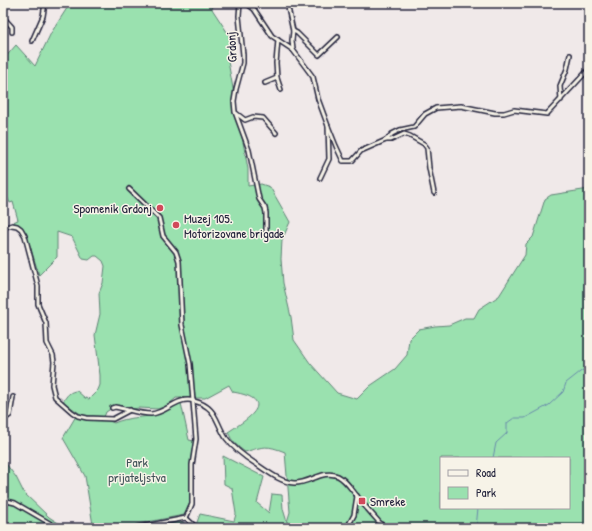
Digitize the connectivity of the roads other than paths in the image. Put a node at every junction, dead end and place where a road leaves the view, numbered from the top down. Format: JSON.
{"nodes":[{"id":1,"x":45,"y":3,"type":"edge"},
{"id":2,"x":240,"y":3,"type":"edge"},
{"id":3,"x":246,"y":3,"type":"edge"},
{"id":4,"x":287,"y":3,"type":"edge"},
{"id":5,"x":3,"y":17,"type":"edge"},
{"id":6,"x":293,"y":31,"type":"junction"},
{"id":7,"x":12,"y":32,"type":"dead end"},
{"id":8,"x":338,"y":37,"type":"dead end"},
{"id":9,"x":278,"y":40,"type":"junction"},
{"id":10,"x":32,"y":41,"type":"dead end"},
{"id":11,"x":293,"y":50,"type":"junction"},
{"id":12,"x":570,"y":55,"type":"dead end"},
{"id":13,"x":589,"y":68,"type":"edge"},
{"id":14,"x":277,"y":78,"type":"junction"},
{"id":15,"x":265,"y":83,"type":"dead end"},
{"id":16,"x":281,"y":90,"type":"dead end"},
{"id":17,"x":561,"y":100,"type":"junction"},
{"id":18,"x":235,"y":112,"type":"junction"},
{"id":19,"x":328,"y":126,"type":"junction"},
{"id":20,"x":276,"y":133,"type":"dead end"},
{"id":21,"x":386,"y":140,"type":"junction"},
{"id":22,"x":320,"y":178,"type":"dead end"},
{"id":23,"x":129,"y":189,"type":"dead end"},
{"id":24,"x":434,"y":193,"type":"dead end"},
{"id":25,"x":3,"y":228,"type":"edge"},
{"id":26,"x":266,"y":233,"type":"dead end"},
{"id":27,"x":13,"y":396,"type":"dead end"},
{"id":28,"x":193,"y":400,"type":"junction"},
{"id":29,"x":112,"y":408,"type":"dead end"},
{"id":30,"x":130,"y":410,"type":"junction"},
{"id":31,"x":3,"y":420,"type":"edge"},
{"id":32,"x":357,"y":496,"type":"junction"},
{"id":33,"x":3,"y":503,"type":"edge"},
{"id":34,"x":186,"y":518,"type":"junction"},
{"id":35,"x":58,"y":528,"type":"edge"},
{"id":36,"x":135,"y":528,"type":"edge"},
{"id":37,"x":197,"y":528,"type":"edge"},
{"id":38,"x":347,"y":528,"type":"edge"},
{"id":39,"x":384,"y":528,"type":"edge"}],
"edges":[{"from":1,"to":10,"type":"street"},
{"from":2,"to":18,"type":"street","name":"Grdonj"},
{"from":3,"to":9,"type":"street"},
{"from":4,"to":6,"type":"street"},
{"from":5,"to":7,"type":"street"},
{"from":6,"to":8,"type":"street"},
{"from":6,"to":11,"type":"street"},
{"from":9,"to":11,"type":"street"},
{"from":9,"to":14,"type":"street"},
{"from":11,"to":19,"type":"street"},
{"from":12,"to":17,"type":"street"},
{"from":13,"to":17,"type":"street"},
{"from":14,"to":15,"type":"street"},
{"from":14,"to":16,"type":"street"},
{"from":17,"to":21,"type":"street"},
{"from":18,"to":20,"type":"street"},
{"from":18,"to":26,"type":"street"},
{"from":19,"to":21,"type":"street"},
{"from":19,"to":22,"type":"street"},
{"from":21,"to":24,"type":"street"},
{"from":23,"to":28,"type":"street"},
{"from":25,"to":30,"type":"street"},
{"from":27,"to":31,"type":"street"},
{"from":28,"to":30,"type":"street"},
{"from":28,"to":32,"type":"street"},
{"from":28,"to":34,"type":"street"},
{"from":29,"to":30,"type":"street"},
{"from":32,"to":38,"type":"street"},
{"from":32,"to":39,"type":"street"},
{"from":33,"to":35,"type":"street"},
{"from":34,"to":36,"type":"street"},
{"from":34,"to":37,"type":"street"}]}
